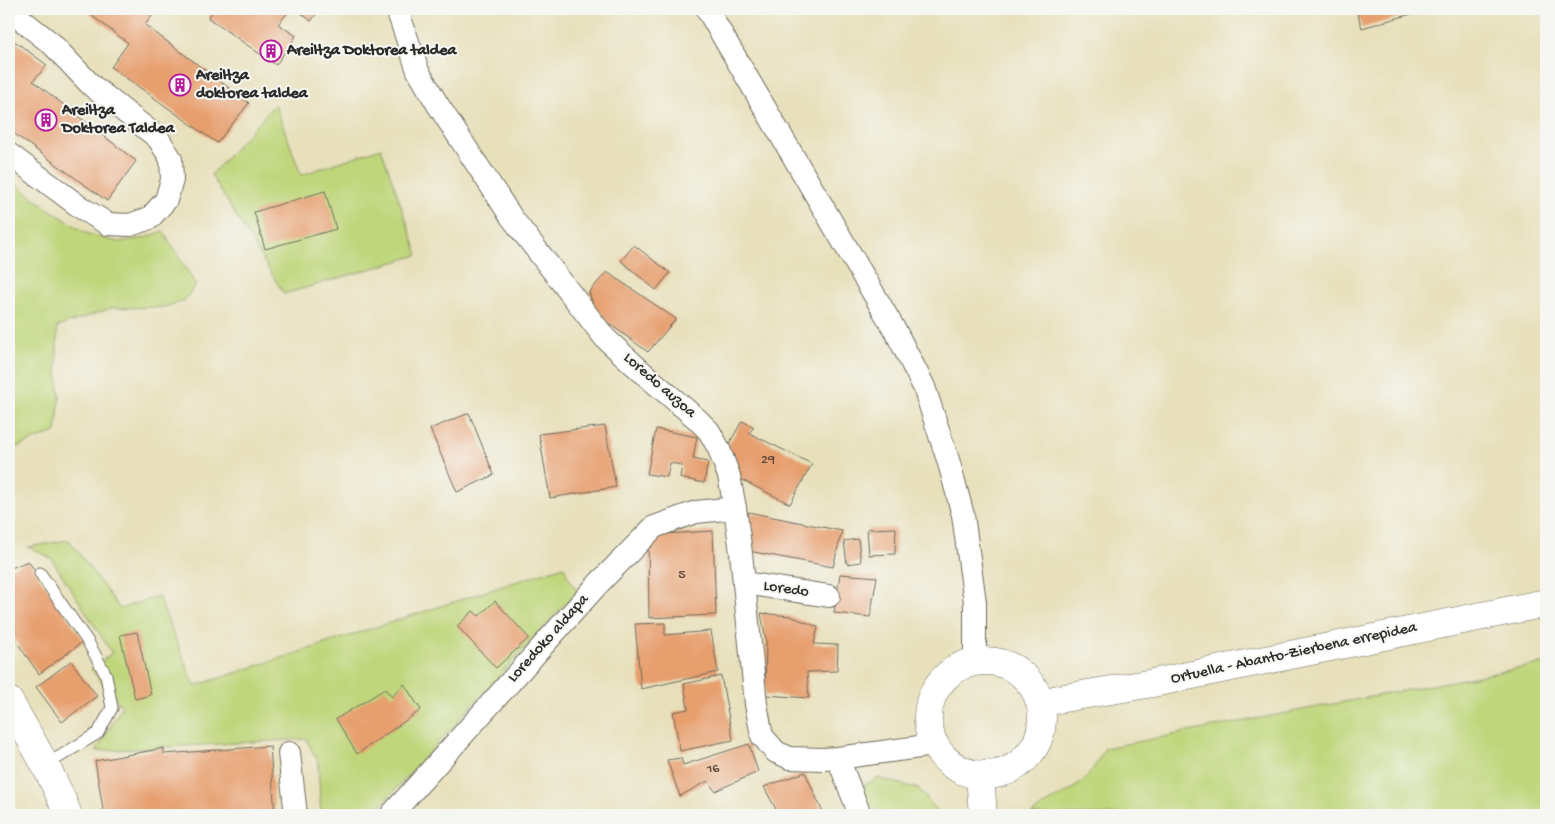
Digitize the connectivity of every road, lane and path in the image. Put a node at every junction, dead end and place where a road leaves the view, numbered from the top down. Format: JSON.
{"nodes":[{"id":1,"x":397,"y":9,"type":"edge"},
{"id":2,"x":707,"y":9,"type":"edge"},
{"id":3,"x":9,"y":10,"type":"edge"},
{"id":4,"x":9,"y":154,"type":"edge"},
{"id":5,"x":735,"y":508,"type":"junction"},
{"id":6,"x":40,"y":573,"type":"dead end"},
{"id":7,"x":744,"y":584,"type":"junction"},
{"id":8,"x":828,"y":596,"type":"dead end"},
{"id":9,"x":1546,"y":603,"type":"edge"},
{"id":10,"x":975,"y":661,"type":"junction"},
{"id":11,"x":9,"y":701,"type":"edge"},
{"id":12,"x":1041,"y":704,"type":"junction"},
{"id":13,"x":934,"y":745,"type":"junction"},
{"id":14,"x":289,"y":753,"type":"dead end"},
{"id":15,"x":838,"y":758,"type":"junction"},
{"id":16,"x":46,"y":765,"type":"junction"},
{"id":17,"x":980,"y":775,"type":"junction"},
{"id":18,"x":68,"y":815,"type":"edge"},
{"id":19,"x":296,"y":815,"type":"edge"},
{"id":20,"x":390,"y":815,"type":"edge"},
{"id":21,"x":860,"y":815,"type":"edge"},
{"id":22,"x":983,"y":815,"type":"edge"}],
"edges":[{"from":1,"to":5,"type":"street","name":"Loredo auzoa"},
{"from":2,"to":10,"type":"street"},
{"from":3,"to":4,"type":"street"},
{"from":5,"to":7,"type":"street","name":"Loredo auzoa"},
{"from":5,"to":20,"type":"street","name":"Loredoko aldapa"},
{"from":6,"to":16,"type":"lane"},
{"from":7,"to":8,"type":"street","name":"Loredo"},
{"from":7,"to":15,"type":"street","name":"Loredo auzoa"},
{"from":9,"to":12,"type":"street","name":"Ortuella - Abanto-Zierbena errepidea"},
{"from":10,"to":12,"type":"street"},
{"from":10,"to":13,"type":"street"},
{"from":11,"to":16,"type":"street"},
{"from":12,"to":17,"type":"street"},
{"from":13,"to":15,"type":"street","name":"Loredo auzoa"},
{"from":13,"to":17,"type":"street"},
{"from":14,"to":19,"type":"street"},
{"from":15,"to":21,"type":"street"},
{"from":16,"to":18,"type":"street"},
{"from":17,"to":22,"type":"street"}]}
